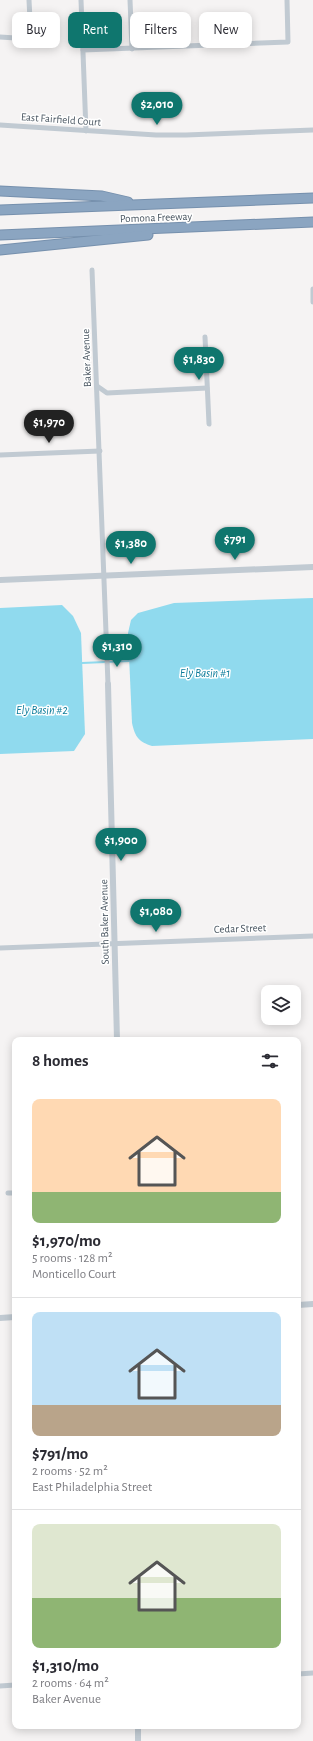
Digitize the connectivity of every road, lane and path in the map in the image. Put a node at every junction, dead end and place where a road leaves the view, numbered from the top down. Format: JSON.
{"nodes":[{"id":1,"x":29,"y":0,"type":"edge"},
{"id":2,"x":80,"y":0,"type":"edge"},
{"id":3,"x":130,"y":0,"type":"edge"},
{"id":4,"x":287,"y":0,"type":"edge"},
{"id":5,"x":0,"y":37,"type":"edge"},
{"id":6,"x":132,"y":49,"type":"junction"},
{"id":7,"x":83,"y":50,"type":"junction"},
{"id":8,"x":0,"y":125,"type":"edge"},
{"id":9,"x":313,"y":130,"type":"edge"},
{"id":10,"x":86,"y":131,"type":"junction"},
{"id":11,"x":0,"y":191,"type":"edge"},
{"id":12,"x":313,"y":198,"type":"edge"},
{"id":13,"x":141,"y":205,"type":"junction"},
{"id":14,"x":0,"y":210,"type":"edge"},
{"id":15,"x":313,"y":222,"type":"edge"},
{"id":16,"x":252,"y":225,"type":"junction"},
{"id":17,"x":0,"y":235,"type":"edge"},
{"id":18,"x":0,"y":250,"type":"edge"},
{"id":19,"x":92,"y":270,"type":"dead end"},
{"id":20,"x":313,"y":289,"type":"edge"},
{"id":21,"x":313,"y":302,"type":"edge"},
{"id":22,"x":205,"y":336,"type":"dead end"},
{"id":23,"x":97,"y":386,"type":"junction"},
{"id":24,"x":208,"y":388,"type":"junction"},
{"id":25,"x":209,"y":424,"type":"dead end"},
{"id":26,"x":100,"y":451,"type":"junction"},
{"id":27,"x":0,"y":455,"type":"edge"},
{"id":28,"x":313,"y":567,"type":"edge"},
{"id":29,"x":105,"y":575,"type":"junction"},
{"id":30,"x":0,"y":580,"type":"edge"},
{"id":31,"x":108,"y":684,"type":"joint"},
{"id":32,"x":313,"y":936,"type":"edge"},
{"id":33,"x":114,"y":943,"type":"junction"},
{"id":34,"x":0,"y":948,"type":"edge"},
{"id":35,"x":117,"y":1037,"type":"edge"},
{"id":36,"x":8,"y":1193,"type":"dead end"},
{"id":37,"x":12,"y":1193,"type":"edge"},
{"id":38,"x":313,"y":1304,"type":"edge"},
{"id":39,"x":301,"y":1305,"type":"edge"},
{"id":40,"x":12,"y":1317,"type":"edge"},
{"id":41,"x":0,"y":1318,"type":"edge"},
{"id":42,"x":313,"y":1673,"type":"edge"},
{"id":43,"x":301,"y":1674,"type":"edge"},
{"id":44,"x":12,"y":1685,"type":"edge"},
{"id":45,"x":0,"y":1686,"type":"edge"},
{"id":46,"x":138,"y":1729,"type":"edge"},
{"id":47,"x":138,"y":1741,"type":"edge"}],
"edges":[{"from":1,"to":5,"type":"street"},
{"from":2,"to":7,"type":"street"},
{"from":3,"to":6,"type":"street"},
{"from":4,"to":6,"type":"street"},
{"from":6,"to":7,"type":"street"},
{"from":7,"to":10,"type":"street"},
{"from":8,"to":10,"type":"street","name":"East Fairfield Court"},
{"from":9,"to":10,"type":"street","name":"East Fairfield Court"},
{"from":11,"to":13,"type":"highway"},
{"from":12,"to":13,"type":"highway","name":"Pomona Freeway"},
{"from":13,"to":14,"type":"highway","name":"Pomona Freeway"},
{"from":15,"to":16,"type":"highway","name":"Pomona Freeway"},
{"from":16,"to":17,"type":"highway","name":"Pomona Freeway"},
{"from":16,"to":18,"type":"highway"},
{"from":19,"to":23,"type":"street","name":"Baker Avenue"},
{"from":20,"to":21,"type":"street"},
{"from":22,"to":24,"type":"street"},
{"from":23,"to":24,"type":"street"},
{"from":23,"to":26,"type":"street","name":"Baker Avenue"},
{"from":24,"to":25,"type":"street"},
{"from":26,"to":27,"type":"street"},
{"from":26,"to":29,"type":"street","name":"Baker Avenue"},
{"from":28,"to":29,"type":"street"},
{"from":29,"to":30,"type":"street"},
{"from":29,"to":31,"type":"street","name":"Baker Avenue"},
{"from":31,"to":33,"type":"street","name":"South Baker Avenue"},
{"from":32,"to":33,"type":"street","name":"Cedar Street"},
{"from":33,"to":34,"type":"street","name":"Cedar Street"},
{"from":33,"to":35,"type":"street","name":"South Baker Avenue"},
{"from":36,"to":37,"type":"street"},
{"from":38,"to":39,"type":"street"},
{"from":40,"to":41,"type":"street"},
{"from":42,"to":43,"type":"street"},
{"from":44,"to":45,"type":"street"},
{"from":46,"to":47,"type":"street"}]}
